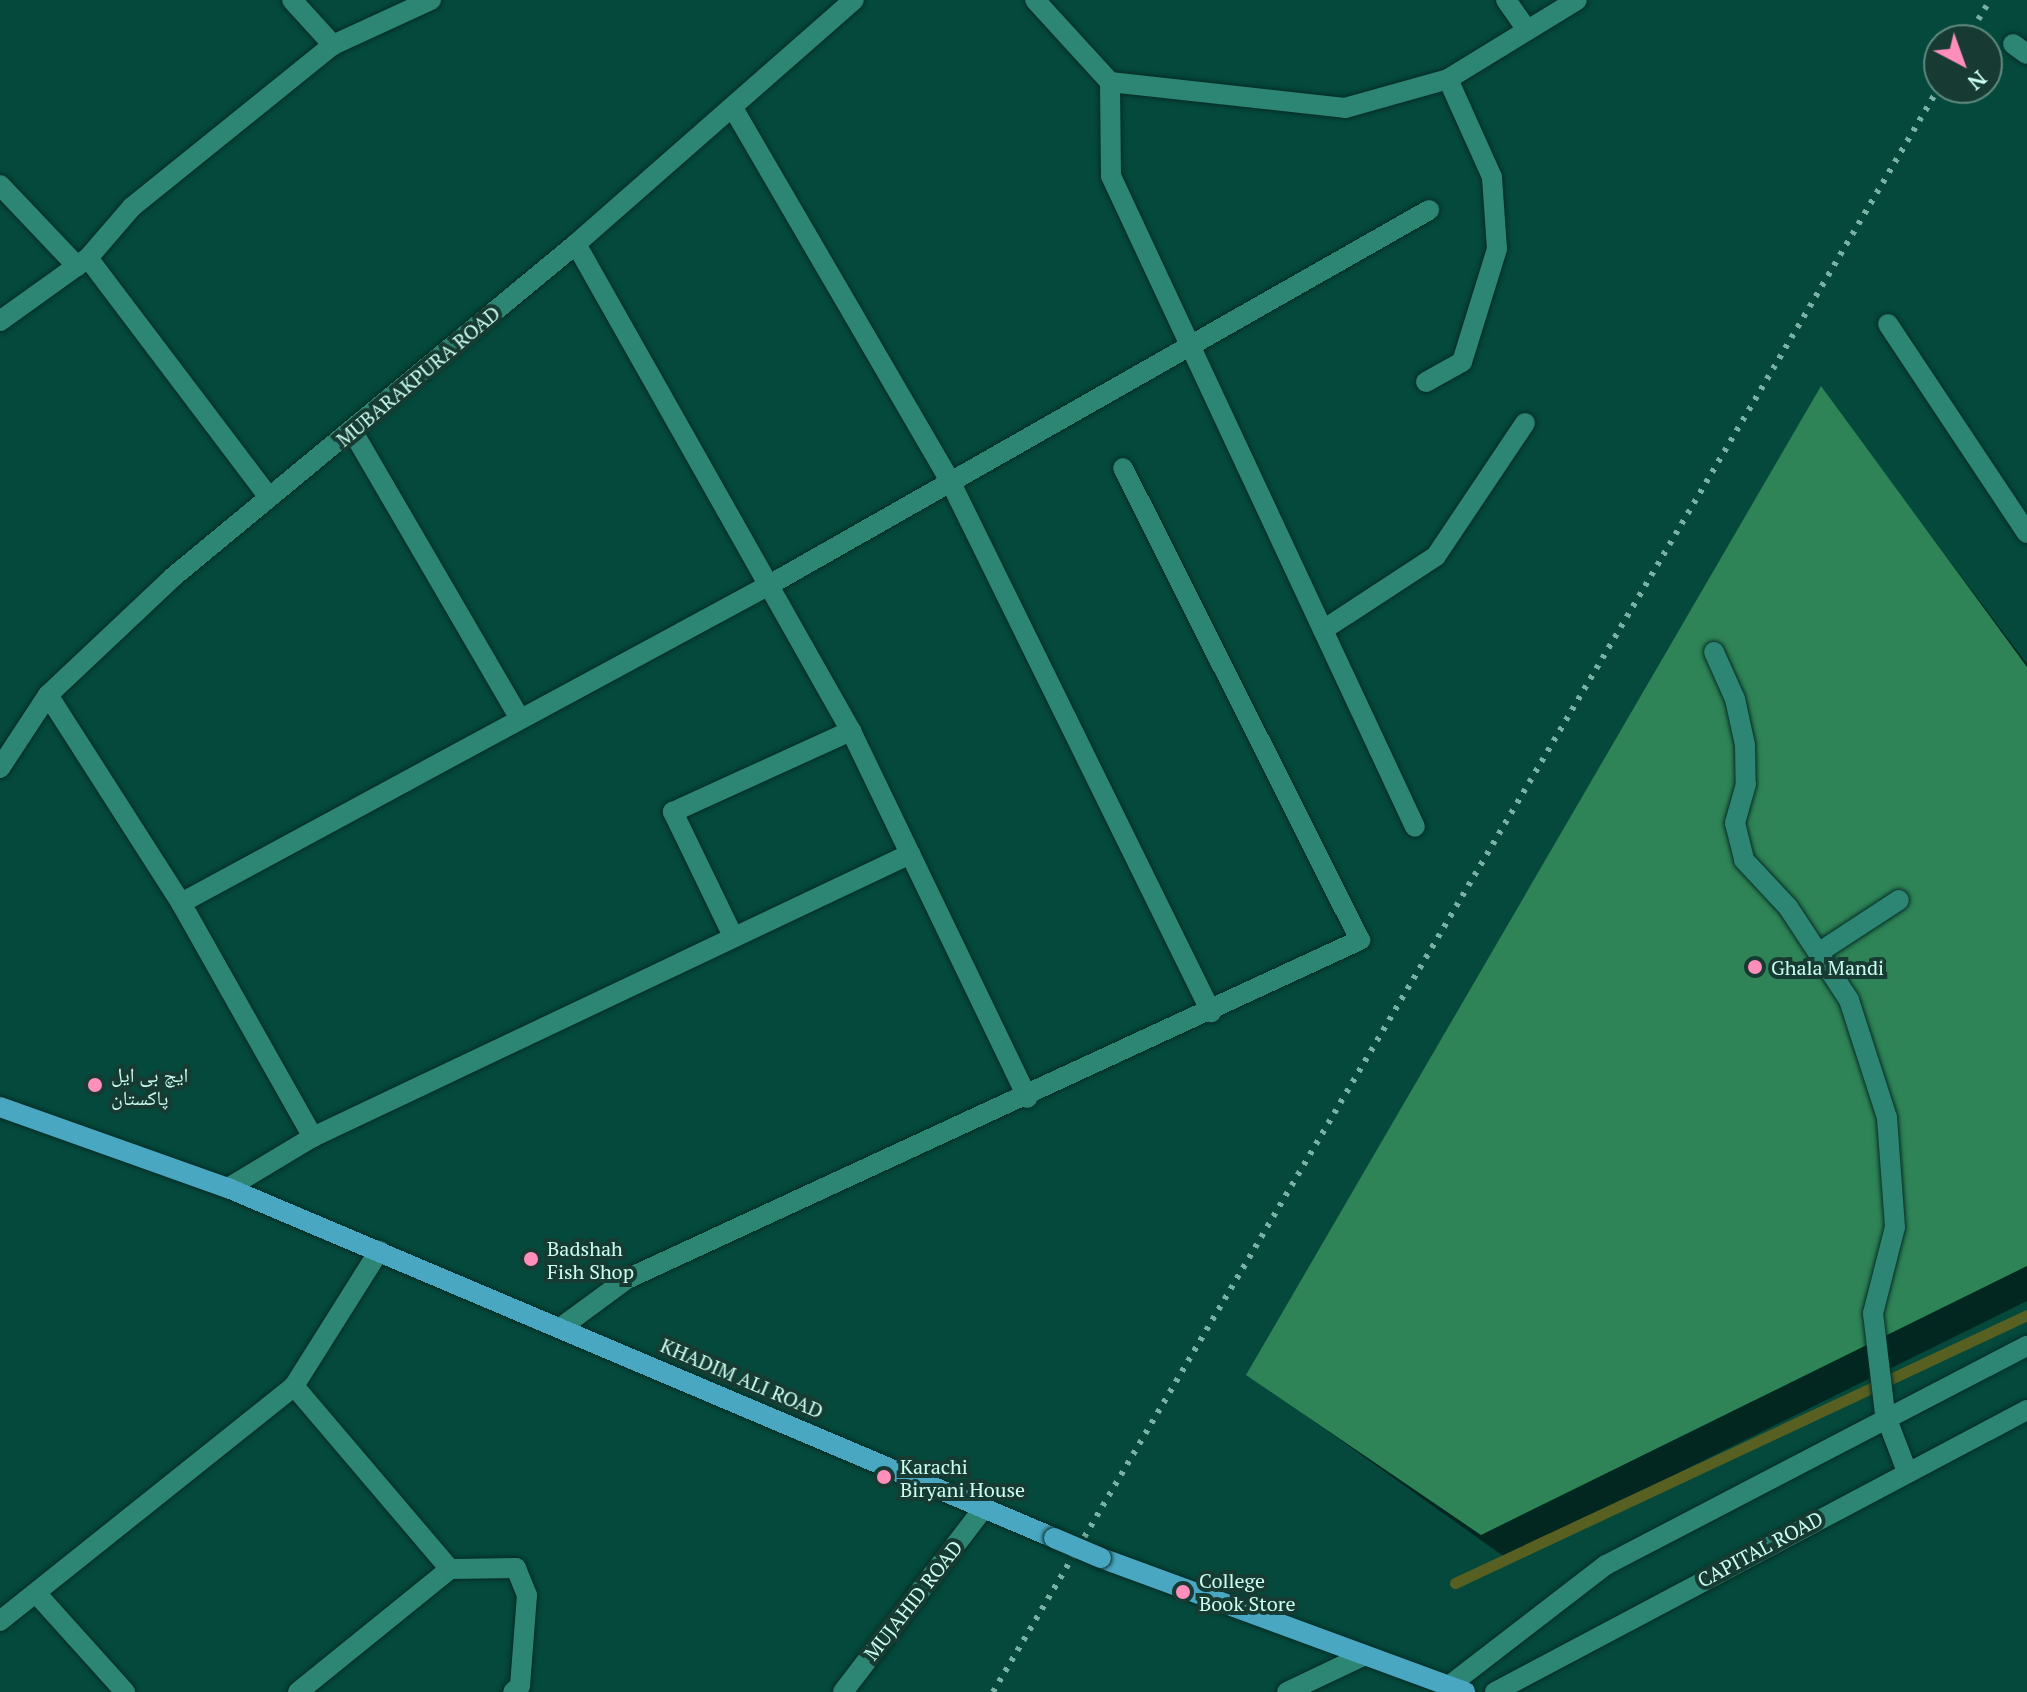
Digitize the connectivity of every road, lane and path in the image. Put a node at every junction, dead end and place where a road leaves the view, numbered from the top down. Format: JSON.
{"nodes":[{"id":1,"x":292,"y":0,"type":"edge"},
{"id":2,"x":431,"y":0,"type":"edge"},
{"id":3,"x":854,"y":0,"type":"edge"},
{"id":4,"x":1035,"y":0,"type":"edge"},
{"id":5,"x":1506,"y":0,"type":"edge"},
{"id":6,"x":1577,"y":0,"type":"edge"},
{"id":7,"x":1527,"y":30,"type":"junction"},
{"id":8,"x":333,"y":45,"type":"junction"},
{"id":9,"x":1448,"y":79,"type":"junction"},
{"id":10,"x":1110,"y":82,"type":"junction"},
{"id":11,"x":733,"y":108,"type":"junction"},
{"id":12,"x":0,"y":185,"type":"edge"},
{"id":13,"x":1429,"y":210,"type":"dead end"},
{"id":14,"x":576,"y":244,"type":"junction"},
{"id":15,"x":83,"y":262,"type":"junction"},
{"id":16,"x":0,"y":321,"type":"edge"},
{"id":17,"x":1888,"y":324,"type":"dead end"},
{"id":18,"x":1192,"y":350,"type":"junction"},
{"id":19,"x":1426,"y":382,"type":"dead end"},
{"id":20,"x":1525,"y":423,"type":"dead end"},
{"id":21,"x":353,"y":432,"type":"junction"},
{"id":22,"x":1123,"y":468,"type":"dead end"},
{"id":23,"x":950,"y":481,"type":"junction"},
{"id":24,"x":268,"y":496,"type":"junction"},
{"id":25,"x":2027,"y":533,"type":"edge"},
{"id":26,"x":771,"y":584,"type":"junction"},
{"id":27,"x":1323,"y":630,"type":"junction"},
{"id":28,"x":1714,"y":652,"type":"dead end"},
{"id":29,"x":48,"y":695,"type":"junction"},
{"id":30,"x":520,"y":719,"type":"junction"},
{"id":31,"x":851,"y":731,"type":"junction"},
{"id":32,"x":0,"y":768,"type":"edge"},
{"id":33,"x":1415,"y":827,"type":"dead end"},
{"id":34,"x":910,"y":854,"type":"junction"},
{"id":35,"x":1899,"y":900,"type":"dead end"},
{"id":36,"x":181,"y":903,"type":"junction"},
{"id":37,"x":732,"y":934,"type":"junction"},
{"id":38,"x":1821,"y":951,"type":"junction"},
{"id":39,"x":1211,"y":1012,"type":"junction"},
{"id":40,"x":1028,"y":1098,"type":"junction"},
{"id":41,"x":0,"y":1107,"type":"edge"},
{"id":42,"x":313,"y":1137,"type":"junction"},
{"id":43,"x":228,"y":1188,"type":"junction"},
{"id":44,"x":379,"y":1251,"type":"junction"},
{"id":45,"x":563,"y":1326,"type":"junction"},
{"id":46,"x":2027,"y":1346,"type":"edge"},
{"id":47,"x":294,"y":1386,"type":"junction"},
{"id":48,"x":2027,"y":1410,"type":"edge"},
{"id":49,"x":1885,"y":1412,"type":"junction"},
{"id":50,"x":1906,"y":1469,"type":"junction"},
{"id":51,"x":983,"y":1509,"type":"junction"},
{"id":52,"x":450,"y":1569,"type":"junction"},
{"id":53,"x":36,"y":1593,"type":"junction"},
{"id":54,"x":0,"y":1621,"type":"edge"},
{"id":55,"x":1365,"y":1655,"type":"junction"},
{"id":56,"x":1458,"y":1689,"type":"edge"},
{"id":57,"x":125,"y":1692,"type":"edge"},
{"id":58,"x":298,"y":1692,"type":"edge"},
{"id":59,"x":513,"y":1692,"type":"edge"},
{"id":60,"x":843,"y":1692,"type":"edge"},
{"id":61,"x":1287,"y":1692,"type":"edge"},
{"id":62,"x":1495,"y":1692,"type":"edge"}],
"edges":[{"from":1,"to":8,"type":"street"},
{"from":2,"to":8,"type":"street"},
{"from":3,"to":11,"type":"street","name":"MUBARAKPURA ROAD"},
{"from":4,"to":10,"type":"street"},
{"from":5,"to":7,"type":"street"},
{"from":6,"to":7,"type":"street"},
{"from":7,"to":9,"type":"street"},
{"from":8,"to":15,"type":"street"},
{"from":9,"to":10,"type":"street"},
{"from":9,"to":19,"type":"street"},
{"from":10,"to":18,"type":"street"},
{"from":11,"to":14,"type":"street","name":"MUBARAKPURA ROAD"},
{"from":11,"to":23,"type":"street"},
{"from":12,"to":15,"type":"street"},
{"from":13,"to":18,"type":"street"},
{"from":14,"to":21,"type":"street","name":"MUBARAKPURA ROAD"},
{"from":14,"to":26,"type":"street"},
{"from":15,"to":16,"type":"street"},
{"from":15,"to":24,"type":"street"},
{"from":17,"to":25,"type":"street"},
{"from":18,"to":23,"type":"street"},
{"from":18,"to":27,"type":"street"},
{"from":20,"to":27,"type":"street"},
{"from":21,"to":24,"type":"street","name":"MUBARAKPURA ROAD"},
{"from":21,"to":30,"type":"street"},
{"from":22,"to":39,"type":"street"},
{"from":23,"to":26,"type":"street"},
{"from":23,"to":39,"type":"street"},
{"from":24,"to":29,"type":"street","name":"MUBARAKPURA ROAD"},
{"from":26,"to":30,"type":"street"},
{"from":26,"to":31,"type":"street"},
{"from":27,"to":33,"type":"street"},
{"from":28,"to":38,"type":"street"},
{"from":29,"to":32,"type":"street","name":"MUBARAKPURA ROAD"},
{"from":29,"to":36,"type":"street"},
{"from":30,"to":36,"type":"street"},
{"from":31,"to":34,"type":"street"},
{"from":31,"to":37,"type":"street"},
{"from":34,"to":37,"type":"street"},
{"from":34,"to":40,"type":"street"},
{"from":35,"to":38,"type":"street"},
{"from":36,"to":42,"type":"street"},
{"from":37,"to":42,"type":"street"},
{"from":38,"to":49,"type":"street"},
{"from":39,"to":40,"type":"street"},
{"from":40,"to":45,"type":"street"},
{"from":41,"to":43,"type":"main road","name":"KHADIM ALI ROAD"},
{"from":42,"to":43,"type":"street"},
{"from":43,"to":44,"type":"main road","name":"KHADIM ALI ROAD"},
{"from":44,"to":45,"type":"main road","name":"KHADIM ALI ROAD"},
{"from":44,"to":47,"type":"street"},
{"from":45,"to":51,"type":"main road","name":"KHADIM ALI ROAD"},
{"from":46,"to":49,"type":"street"},
{"from":47,"to":52,"type":"street"},
{"from":47,"to":53,"type":"street"},
{"from":48,"to":50,"type":"street","name":"CAPITAL ROAD"},
{"from":49,"to":50,"type":"street"},
{"from":49,"to":56,"type":"street"},
{"from":50,"to":62,"type":"street","name":"CAPITAL ROAD"},
{"from":51,"to":55,"type":"main road","name":"KHADIM ALI ROAD","bridge":true},
{"from":51,"to":60,"type":"street","name":"MUJAHID ROAD"},
{"from":52,"to":58,"type":"street"},
{"from":52,"to":59,"type":"street"},
{"from":53,"to":54,"type":"street"},
{"from":53,"to":57,"type":"street"},
{"from":55,"to":56,"type":"main road","name":"KHADIM ALI ROAD"},
{"from":55,"to":61,"type":"street"}]}
